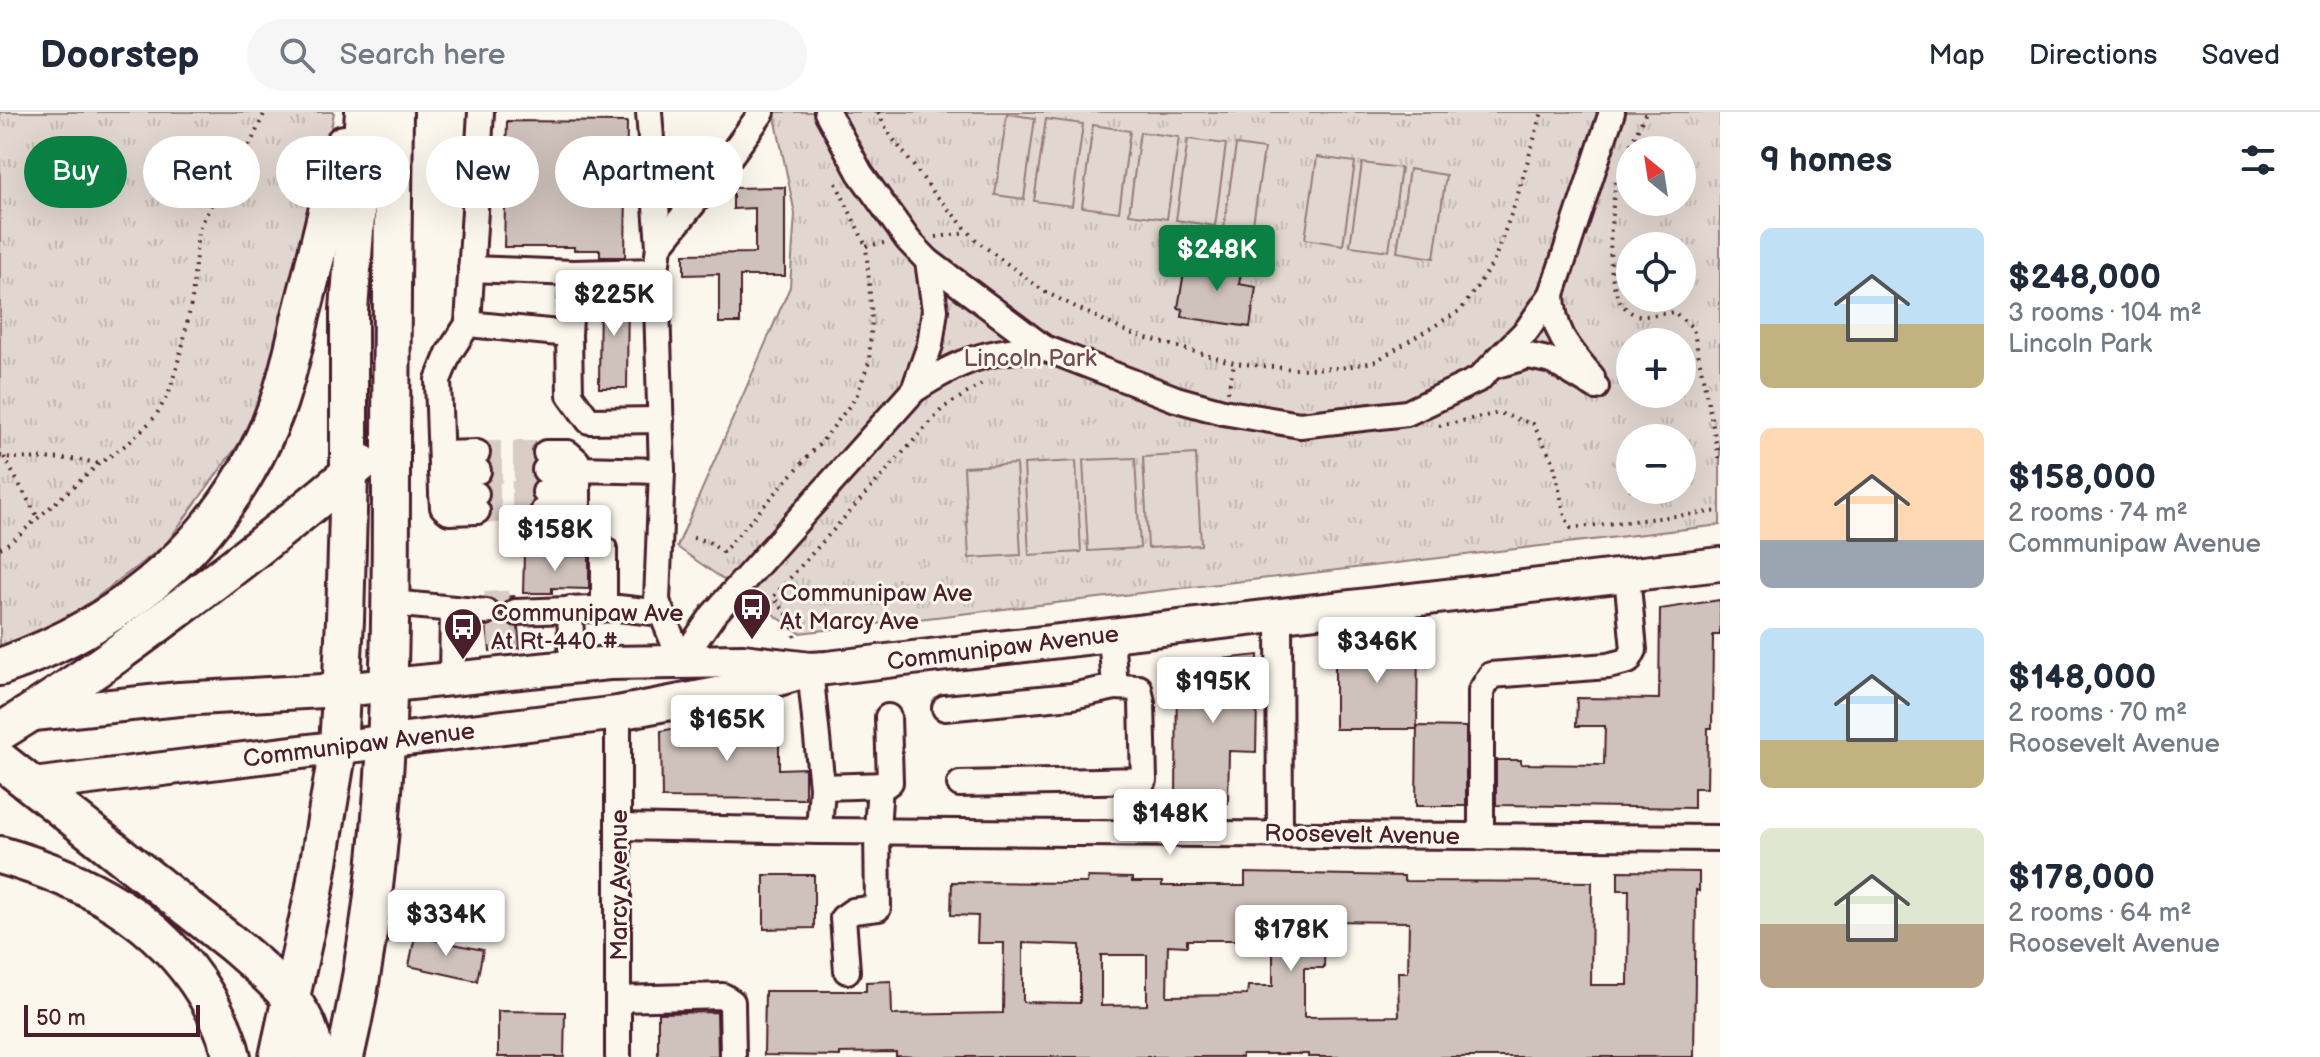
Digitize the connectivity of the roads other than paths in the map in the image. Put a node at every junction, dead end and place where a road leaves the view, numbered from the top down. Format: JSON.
{"nodes":[{"id":1,"x":353,"y":112,"type":"edge"},
{"id":2,"x":364,"y":112,"type":"edge"},
{"id":3,"x":394,"y":112,"type":"edge"},
{"id":4,"x":481,"y":112,"type":"edge"},
{"id":5,"x":649,"y":112,"type":"edge"},
{"id":6,"x":827,"y":112,"type":"edge"},
{"id":7,"x":1612,"y":112,"type":"edge"},
{"id":8,"x":753,"y":116,"type":"edge"},
{"id":9,"x":659,"y":246,"type":"junction"},
{"id":10,"x":928,"y":261,"type":"junction"},
{"id":11,"x":471,"y":269,"type":"junction"},
{"id":12,"x":656,"y":271,"type":"junction"},
{"id":13,"x":573,"y":273,"type":"junction"},
{"id":14,"x":1552,"y":294,"type":"junction"},
{"id":15,"x":468,"y":324,"type":"junction"},
{"id":16,"x":569,"y":334,"type":"junction"},
{"id":17,"x":1044,"y":348,"type":"junction"},
{"id":18,"x":1491,"y":367,"type":"junction"},
{"id":19,"x":914,"y":390,"type":"junction"},
{"id":20,"x":661,"y":420,"type":"junction"},
{"id":21,"x":391,"y":436,"type":"junction"},
{"id":22,"x":662,"y":471,"type":"junction"},
{"id":23,"x":441,"y":473,"type":"junction"},
{"id":24,"x":349,"y":474,"type":"junction"},
{"id":25,"x":578,"y":480,"type":"junction"},
{"id":26,"x":604,"y":549,"type":"dead end"},
{"id":27,"x":1720,"y":564,"type":"edge"},
{"id":28,"x":1627,"y":575,"type":"junction"},
{"id":29,"x":391,"y":603,"type":"junction"},
{"id":30,"x":604,"y":608,"type":"junction"},
{"id":31,"x":570,"y":609,"type":"junction"},
{"id":32,"x":453,"y":610,"type":"junction"},
{"id":33,"x":662,"y":613,"type":"junction"},
{"id":34,"x":521,"y":614,"type":"tunnel mouth"},
{"id":35,"x":484,"y":616,"type":"tunnel mouth"},
{"id":36,"x":1279,"y":616,"type":"junction"},
{"id":37,"x":1111,"y":636,"type":"junction"},
{"id":38,"x":681,"y":661,"type":"junction"},
{"id":39,"x":572,"y":666,"type":"junction"},
{"id":40,"x":0,"y":667,"type":"edge"},
{"id":41,"x":810,"y":669,"type":"junction"},
{"id":42,"x":452,"y":679,"type":"junction"},
{"id":43,"x":387,"y":686,"type":"junction"},
{"id":44,"x":1115,"y":687,"type":"junction"},
{"id":45,"x":341,"y":690,"type":"junction"},
{"id":46,"x":945,"y":708,"type":"dead end"},
{"id":47,"x":618,"y":713,"type":"junction"},
{"id":48,"x":888,"y":717,"type":"dead end"},
{"id":49,"x":10,"y":721,"type":"edge"},
{"id":50,"x":385,"y":741,"type":"junction"},
{"id":51,"x":338,"y":748,"type":"junction"},
{"id":52,"x":0,"y":760,"type":"edge"},
{"id":53,"x":960,"y":784,"type":"dead end"},
{"id":54,"x":880,"y":785,"type":"junction"},
{"id":55,"x":822,"y":787,"type":"junction"},
{"id":56,"x":16,"y":788,"type":"edge"},
{"id":57,"x":620,"y":827,"type":"junction"},
{"id":58,"x":877,"y":830,"type":"junction"},
{"id":59,"x":819,"y":831,"type":"junction"},
{"id":60,"x":1280,"y":834,"type":"junction"},
{"id":61,"x":1481,"y":837,"type":"junction"},
{"id":62,"x":1720,"y":838,"type":"edge"},
{"id":63,"x":0,"y":855,"type":"edge"},
{"id":64,"x":847,"y":971,"type":"dead end"},
{"id":65,"x":618,"y":999,"type":"junction"},
{"id":66,"x":291,"y":1000,"type":"junction"},
{"id":67,"x":232,"y":1057,"type":"edge"},
{"id":68,"x":278,"y":1057,"type":"edge"},
{"id":69,"x":314,"y":1057,"type":"edge"},
{"id":70,"x":345,"y":1057,"type":"edge"},
{"id":71,"x":618,"y":1057,"type":"edge"},
{"id":72,"x":733,"y":1057,"type":"edge"}],
"edges":[{"from":1,"to":40,"type":"highway"},
{"from":2,"to":24,"type":"highway"},
{"from":3,"to":21,"type":"highway"},
{"from":4,"to":11,"type":"street"},
{"from":5,"to":9,"type":"street"},
{"from":6,"to":10,"type":"street"},
{"from":7,"to":14,"type":"street"},
{"from":8,"to":9,"type":"street"},
{"from":9,"to":12,"type":"street"},
{"from":10,"to":17,"type":"street"},
{"from":10,"to":19,"type":"street"},
{"from":11,"to":13,"type":"street"},
{"from":11,"to":15,"type":"street"},
{"from":12,"to":13,"type":"street"},
{"from":12,"to":20,"type":"street"},
{"from":13,"to":16,"type":"street"},
{"from":14,"to":18,"type":"street"},
{"from":14,"to":18,"type":"street"},
{"from":15,"to":16,"type":"street"},
{"from":15,"to":23,"type":"street"},
{"from":16,"to":20,"type":"street"},
{"from":17,"to":18,"type":"street"},
{"from":17,"to":19,"type":"street"},
{"from":19,"to":38,"type":"street"},
{"from":20,"to":22,"type":"street"},
{"from":21,"to":24,"type":"highway"},
{"from":21,"to":29,"type":"highway"},
{"from":22,"to":25,"type":"street"},
{"from":22,"to":33,"type":"street"},
{"from":23,"to":23,"type":"street"},
{"from":24,"to":45,"type":"highway"},
{"from":24,"to":49,"type":"highway"},
{"from":25,"to":25,"type":"street"},
{"from":26,"to":30,"type":"street"},
{"from":27,"to":28,"type":"main road","name":"Communipaw Avenue"},
{"from":28,"to":36,"type":"main road","name":"Communipaw Avenue"},
{"from":28,"to":61,"type":"street"},
{"from":29,"to":32,"type":"street"},
{"from":29,"to":43,"type":"highway"},
{"from":30,"to":31,"type":"street"},
{"from":30,"to":33,"type":"street"},
{"from":31,"to":34,"type":"street"},
{"from":31,"to":39,"type":"street"},
{"from":32,"to":35,"type":"street"},
{"from":32,"to":42,"type":"street"},
{"from":33,"to":38,"type":"street"},
{"from":36,"to":37,"type":"main road","name":"Communipaw Avenue"},
{"from":36,"to":60,"type":"street"},
{"from":37,"to":41,"type":"main road","name":"Communipaw Avenue"},
{"from":37,"to":44,"type":"street"},
{"from":38,"to":39,"type":"main road","name":"Communipaw Avenue"},
{"from":38,"to":41,"type":"main road","name":"Communipaw Avenue"},
{"from":39,"to":42,"type":"main road","name":"Communipaw Avenue"},
{"from":41,"to":47,"type":"main road","name":"Communipaw Avenue"},
{"from":41,"to":55,"type":"street"},
{"from":42,"to":43,"type":"main road","name":"Communipaw Avenue"},
{"from":43,"to":45,"type":"main road","name":"Communipaw Avenue"},
{"from":43,"to":50,"type":"highway"},
{"from":44,"to":46,"type":"street"},
{"from":44,"to":53,"type":"street"},
{"from":45,"to":49,"type":"main road","name":"Communipaw Avenue"},
{"from":45,"to":51,"type":"highway"},
{"from":47,"to":50,"type":"main road","name":"Communipaw Avenue"},
{"from":47,"to":57,"type":"street","name":"Marcy Avenue"},
{"from":48,"to":54,"type":"street"},
{"from":50,"to":51,"type":"main road","name":"Communipaw Avenue"},
{"from":50,"to":70,"type":"highway"},
{"from":51,"to":56,"type":"main road","name":"Communipaw Avenue"},
{"from":51,"to":66,"type":"highway"},
{"from":52,"to":56,"type":"highway"},
{"from":54,"to":55,"type":"street"},
{"from":54,"to":58,"type":"street"},
{"from":55,"to":59,"type":"street"},
{"from":56,"to":66,"type":"highway"},
{"from":57,"to":59,"type":"street","name":"Roosevelt Avenue"},
{"from":57,"to":65,"type":"street","name":"Marcy Avenue"},
{"from":58,"to":59,"type":"street","name":"Roosevelt Avenue"},
{"from":58,"to":60,"type":"street","name":"Roosevelt Avenue"},
{"from":58,"to":64,"type":"street"},
{"from":60,"to":61,"type":"street","name":"Roosevelt Avenue"},
{"from":61,"to":62,"type":"street","name":"Roosevelt Avenue"},
{"from":63,"to":67,"type":"highway"},
{"from":65,"to":71,"type":"street","name":"Marcy Avenue"},
{"from":65,"to":72,"type":"street"},
{"from":66,"to":68,"type":"highway"},
{"from":66,"to":69,"type":"highway"}]}
